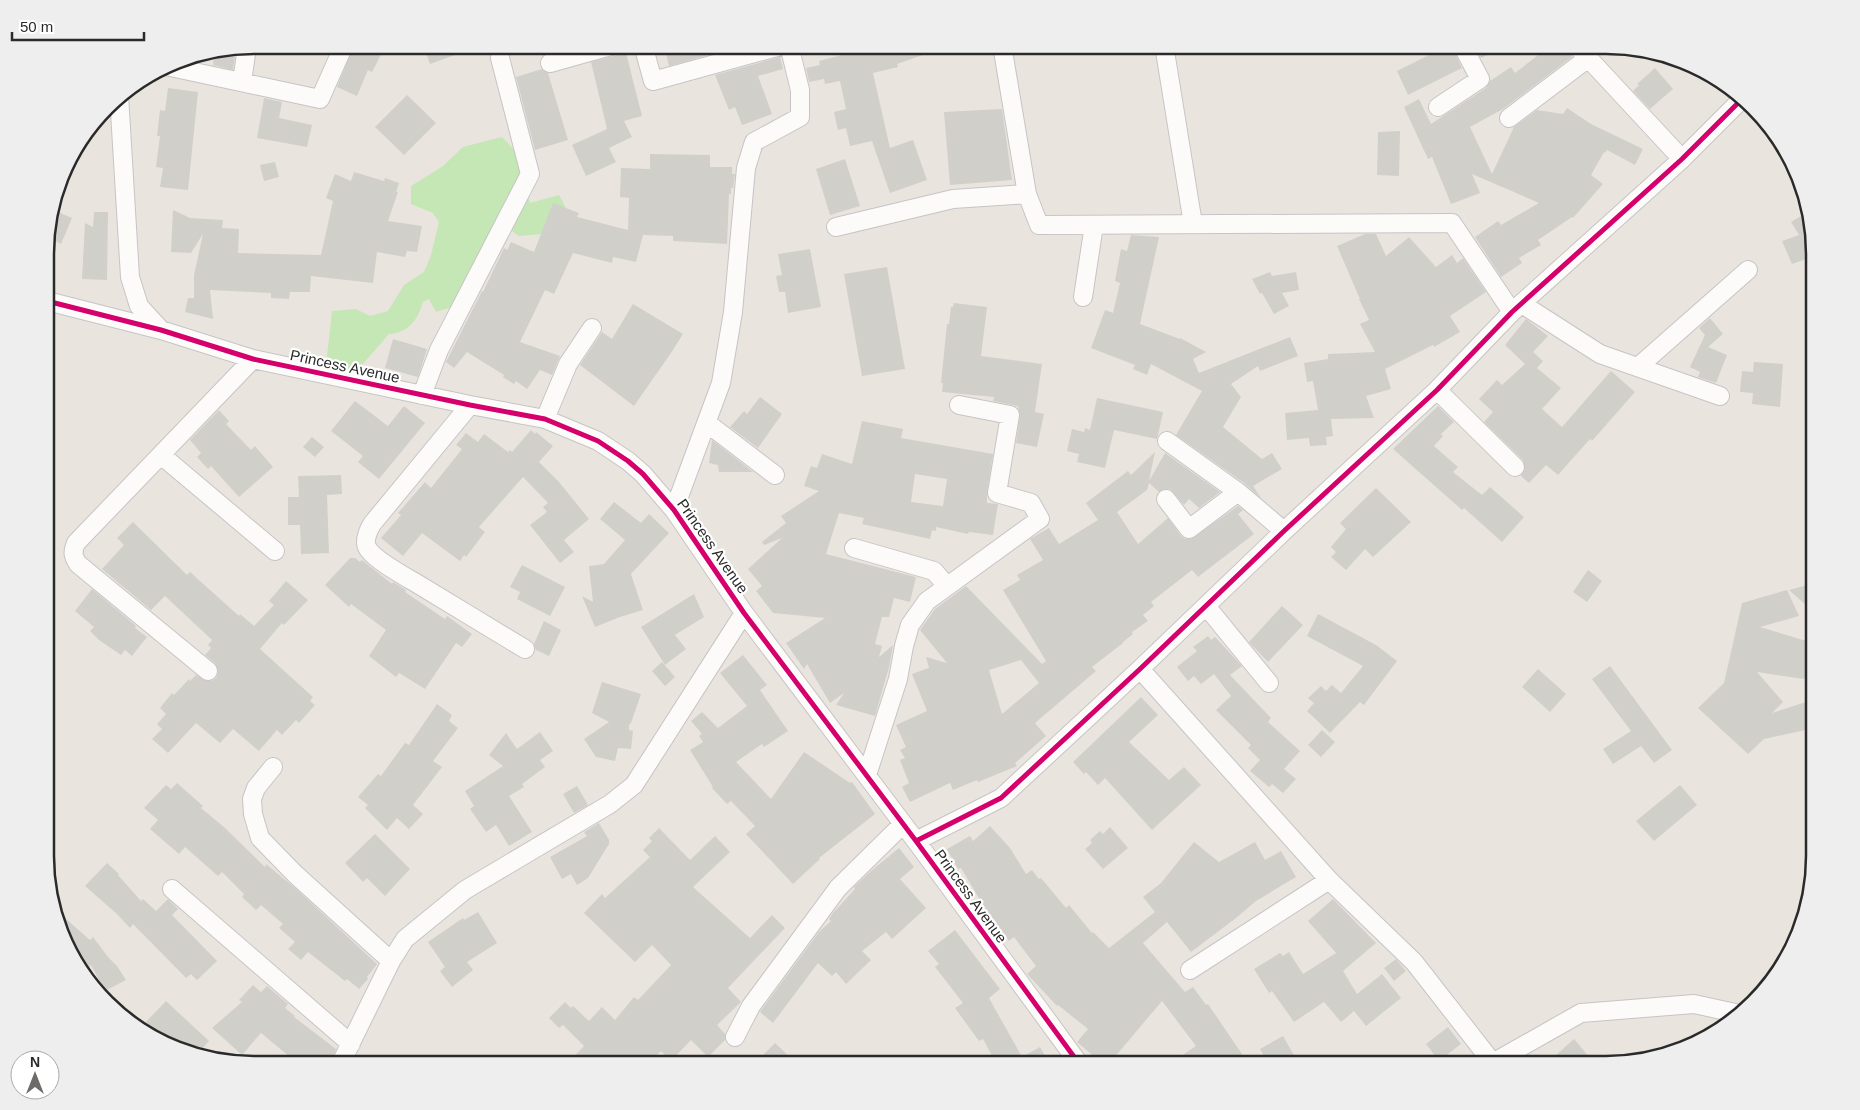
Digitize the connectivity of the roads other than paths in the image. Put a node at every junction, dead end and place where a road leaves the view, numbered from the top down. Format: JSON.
{"nodes":[{"id":1,"x":246,"y":54,"type":"edge"},
{"id":2,"x":340,"y":54,"type":"edge"},
{"id":3,"x":582,"y":54,"type":"edge"},
{"id":4,"x":646,"y":54,"type":"edge"},
{"id":5,"x":751,"y":54,"type":"edge"},
{"id":6,"x":791,"y":54,"type":"edge"},
{"id":7,"x":1003,"y":54,"type":"edge"},
{"id":8,"x":1165,"y":54,"type":"edge"},
{"id":9,"x":1467,"y":54,"type":"edge"},
{"id":10,"x":1583,"y":54,"type":"edge"},
{"id":11,"x":500,"y":58,"type":"dead end"},
{"id":12,"x":1587,"y":59,"type":"junction"},
{"id":13,"x":550,"y":63,"type":"dead end"},
{"id":14,"x":179,"y":69,"type":"edge"},
{"id":15,"x":242,"y":82,"type":"junction"},
{"id":16,"x":1737,"y":103,"type":"edge"},
{"id":17,"x":120,"y":106,"type":"edge"},
{"id":18,"x":1438,"y":106,"type":"dead end"},
{"id":19,"x":1509,"y":118,"type":"dead end"},
{"id":20,"x":1682,"y":160,"type":"junction"},
{"id":21,"x":1026,"y":194,"type":"junction"},
{"id":22,"x":1193,"y":224,"type":"junction"},
{"id":23,"x":1094,"y":225,"type":"junction"},
{"id":24,"x":836,"y":226,"type":"dead end"},
{"id":25,"x":1748,"y":270,"type":"dead end"},
{"id":26,"x":1083,"y":297,"type":"dead end"},
{"id":27,"x":54,"y":303,"type":"edge"},
{"id":28,"x":1517,"y":308,"type":"junction"},
{"id":29,"x":592,"y":328,"type":"dead end"},
{"id":30,"x":161,"y":330,"type":"junction"},
{"id":31,"x":253,"y":359,"type":"junction"},
{"id":32,"x":1638,"y":367,"type":"junction"},
{"id":33,"x":1437,"y":390,"type":"junction"},
{"id":34,"x":422,"y":395,"type":"junction"},
{"id":35,"x":1720,"y":396,"type":"dead end"},
{"id":36,"x":470,"y":405,"type":"junction"},
{"id":37,"x":959,"y":405,"type":"dead end"},
{"id":38,"x":545,"y":419,"type":"junction"},
{"id":39,"x":707,"y":423,"type":"junction"},
{"id":40,"x":1167,"y":441,"type":"dead end"},
{"id":41,"x":161,"y":455,"type":"junction"},
{"id":42,"x":1515,"y":467,"type":"dead end"},
{"id":43,"x":775,"y":475,"type":"dead end"},
{"id":44,"x":1238,"y":492,"type":"junction"},
{"id":45,"x":1166,"y":500,"type":"dead end"},
{"id":46,"x":674,"y":510,"type":"junction"},
{"id":47,"x":1284,"y":531,"type":"junction"},
{"id":48,"x":854,"y":548,"type":"dead end"},
{"id":49,"x":275,"y":551,"type":"dead end"},
{"id":50,"x":948,"y":586,"type":"junction"},
{"id":51,"x":1206,"y":606,"type":"junction"},
{"id":52,"x":744,"y":613,"type":"junction"},
{"id":53,"x":525,"y":649,"type":"dead end"},
{"id":54,"x":1140,"y":669,"type":"junction"},
{"id":55,"x":208,"y":671,"type":"dead end"},
{"id":56,"x":1269,"y":683,"type":"dead end"},
{"id":57,"x":273,"y":766,"type":"dead end"},
{"id":58,"x":867,"y":775,"type":"junction"},
{"id":59,"x":903,"y":824,"type":"junction"},
{"id":60,"x":916,"y":841,"type":"junction"},
{"id":61,"x":1329,"y":880,"type":"junction"},
{"id":62,"x":172,"y":889,"type":"dead end"},
{"id":63,"x":391,"y":961,"type":"junction"},
{"id":64,"x":1190,"y":970,"type":"dead end"},
{"id":65,"x":1731,"y":1012,"type":"edge"},
{"id":66,"x":735,"y":1037,"type":"dead end"},
{"id":67,"x":351,"y":1044,"type":"junction"},
{"id":68,"x":345,"y":1056,"type":"edge"},
{"id":69,"x":1073,"y":1056,"type":"edge"},
{"id":70,"x":1485,"y":1056,"type":"edge"},
{"id":71,"x":1503,"y":1056,"type":"edge"}],
"edges":[{"from":1,"to":15,"type":"street"},
{"from":2,"to":15,"type":"street"},
{"from":3,"to":13,"type":"street"},
{"from":4,"to":5,"type":"street"},
{"from":6,"to":39,"type":"street"},
{"from":7,"to":21,"type":"street"},
{"from":8,"to":22,"type":"street"},
{"from":9,"to":18,"type":"street"},
{"from":10,"to":12,"type":"street"},
{"from":11,"to":34,"type":"street"},
{"from":12,"to":19,"type":"street"},
{"from":12,"to":20,"type":"street"},
{"from":14,"to":15,"type":"street"},
{"from":16,"to":20,"type":"street"},
{"from":17,"to":30,"type":"street"},
{"from":20,"to":28,"type":"street"},
{"from":21,"to":23,"type":"street"},
{"from":21,"to":24,"type":"street"},
{"from":22,"to":23,"type":"street"},
{"from":22,"to":28,"type":"street"},
{"from":23,"to":26,"type":"street"},
{"from":25,"to":32,"type":"street"},
{"from":27,"to":30,"type":"street","name":"Princess Avenue"},
{"from":28,"to":32,"type":"street"},
{"from":28,"to":33,"type":"street"},
{"from":29,"to":38,"type":"street"},
{"from":30,"to":31,"type":"street","name":"Princess Avenue"},
{"from":31,"to":34,"type":"street","name":"Princess Avenue"},
{"from":31,"to":41,"type":"street"},
{"from":32,"to":35,"type":"street"},
{"from":33,"to":42,"type":"street"},
{"from":33,"to":47,"type":"street"},
{"from":34,"to":36,"type":"street","name":"Princess Avenue"},
{"from":36,"to":38,"type":"street","name":"Princess Avenue"},
{"from":36,"to":53,"type":"street"},
{"from":37,"to":50,"type":"street"},
{"from":38,"to":46,"type":"street","name":"Princess Avenue"},
{"from":39,"to":43,"type":"street"},
{"from":39,"to":46,"type":"street"},
{"from":40,"to":44,"type":"street"},
{"from":41,"to":49,"type":"street"},
{"from":41,"to":55,"type":"street"},
{"from":44,"to":45,"type":"street"},
{"from":44,"to":47,"type":"street"},
{"from":46,"to":52,"type":"street","name":"Princess Avenue"},
{"from":47,"to":51,"type":"street"},
{"from":48,"to":50,"type":"street"},
{"from":50,"to":58,"type":"street"},
{"from":51,"to":54,"type":"street"},
{"from":51,"to":56,"type":"street"},
{"from":52,"to":58,"type":"street","name":"Princess Avenue"},
{"from":52,"to":63,"type":"street"},
{"from":54,"to":60,"type":"street"},
{"from":54,"to":61,"type":"street"},
{"from":57,"to":63,"type":"street"},
{"from":58,"to":59,"type":"street","name":"Princess Avenue"},
{"from":59,"to":60,"type":"street","name":"Princess Avenue"},
{"from":59,"to":66,"type":"street"},
{"from":60,"to":69,"type":"street","name":"Princess Avenue"},
{"from":61,"to":64,"type":"street"},
{"from":61,"to":70,"type":"street"},
{"from":62,"to":67,"type":"street"},
{"from":63,"to":67,"type":"street"},
{"from":65,"to":71,"type":"street"},
{"from":67,"to":68,"type":"street"}]}
